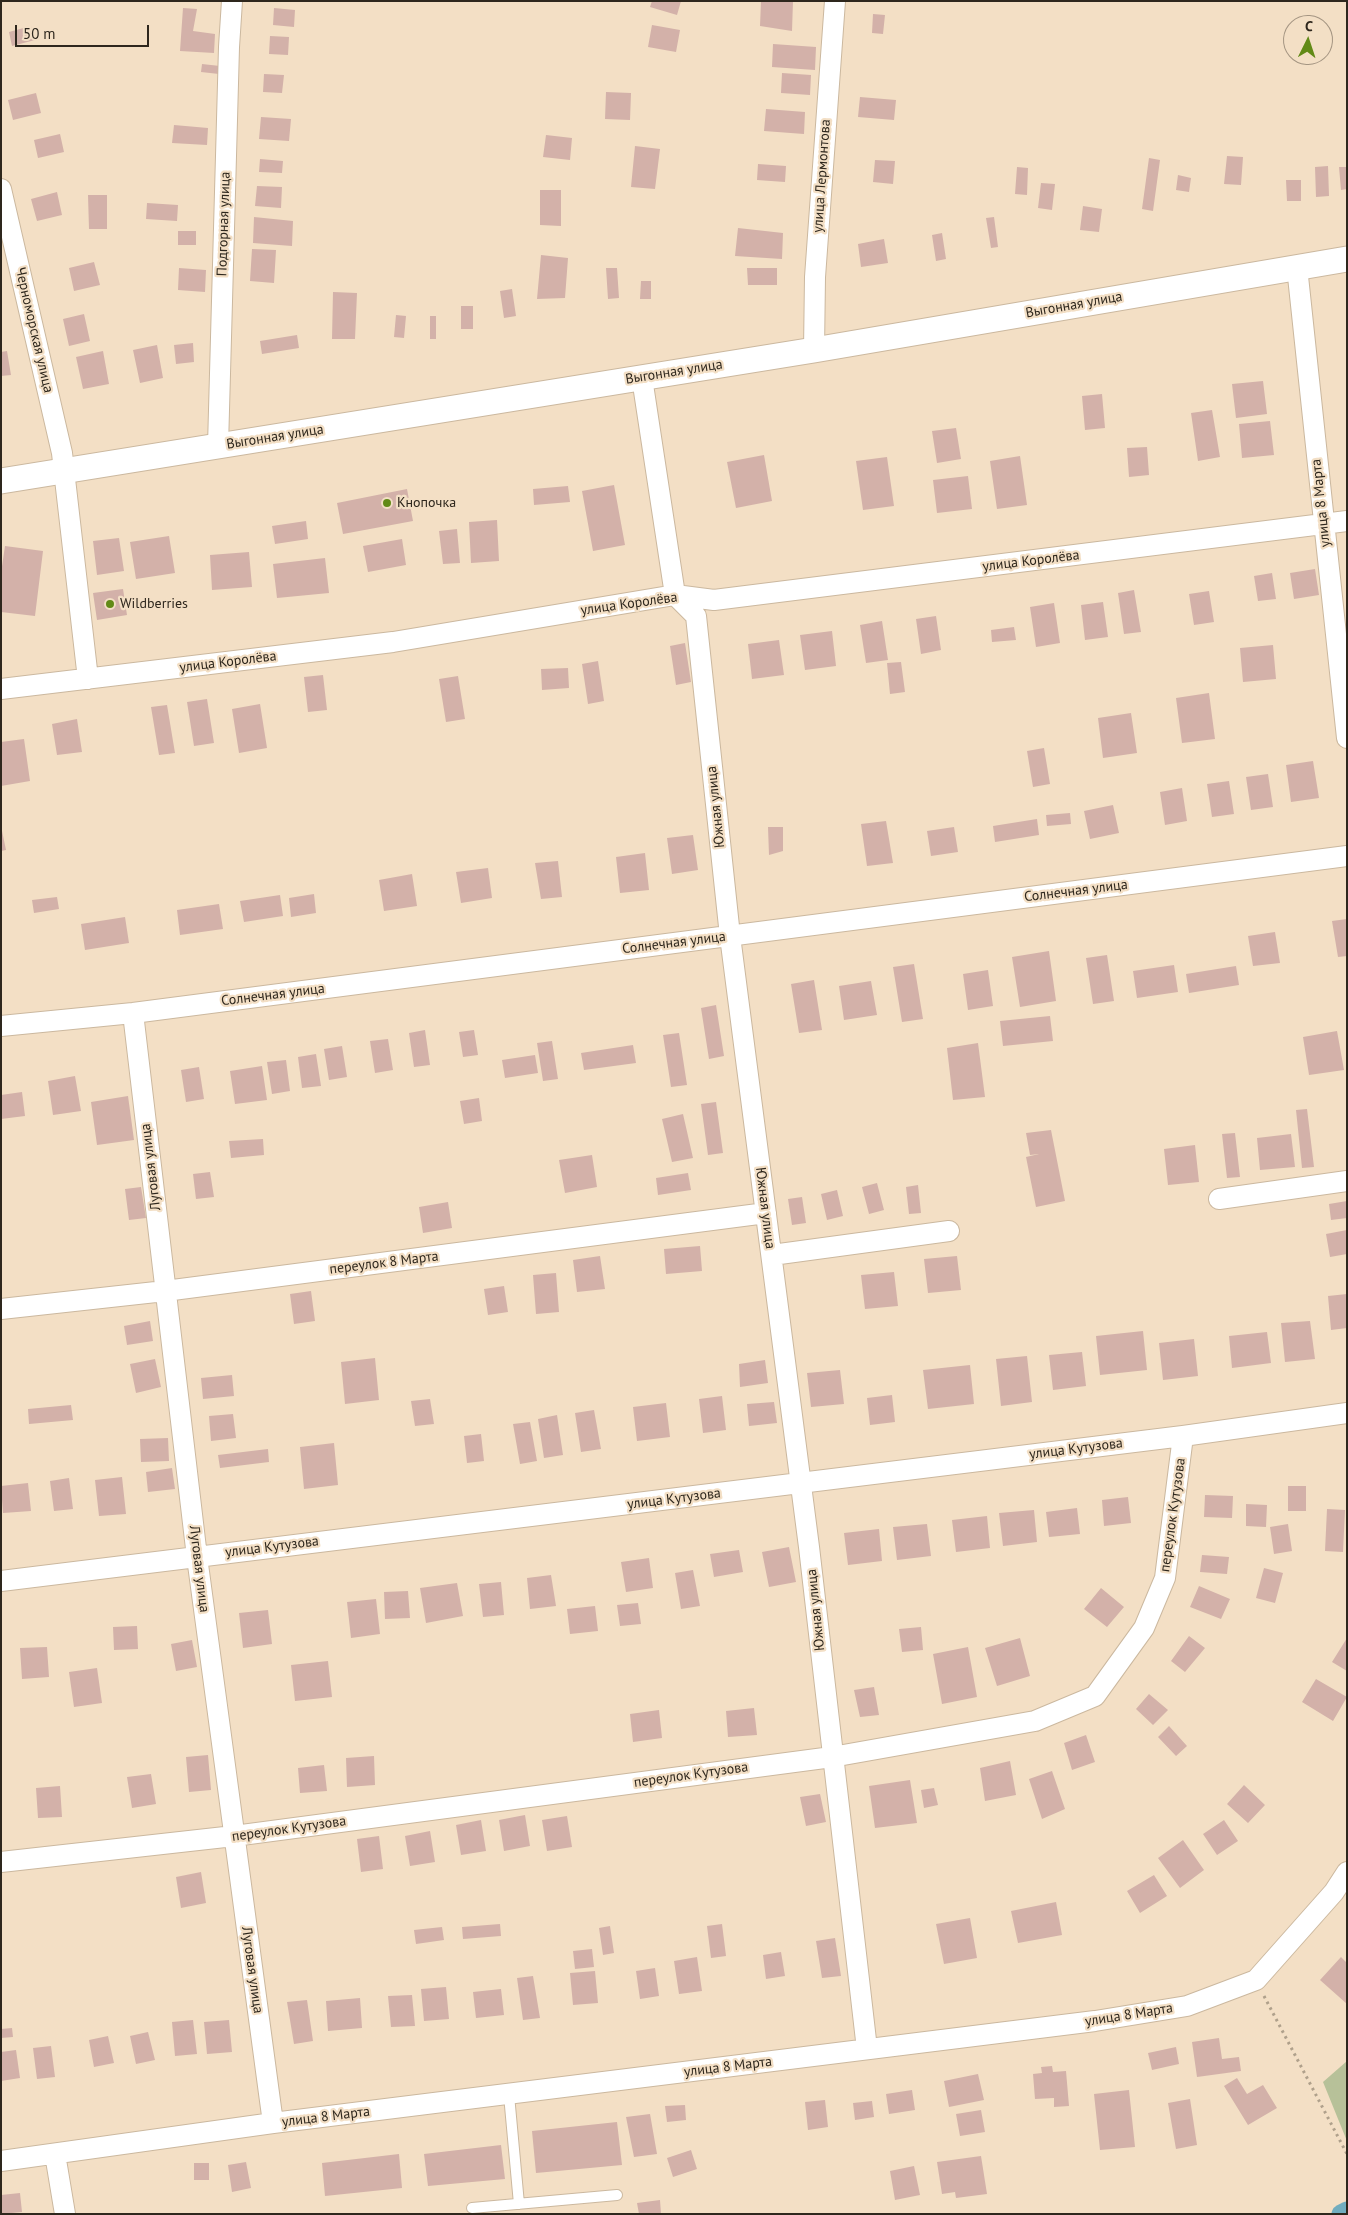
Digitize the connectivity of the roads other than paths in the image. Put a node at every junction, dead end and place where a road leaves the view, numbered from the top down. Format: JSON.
{"nodes":[{"id":1,"x":232,"y":1,"type":"edge"},
{"id":2,"x":835,"y":1,"type":"edge"},
{"id":3,"x":1,"y":189,"type":"edge"},
{"id":4,"x":1347,"y":259,"type":"edge"},
{"id":5,"x":1298,"y":267,"type":"junction"},
{"id":6,"x":814,"y":350,"type":"junction"},
{"id":7,"x":642,"y":378,"type":"junction"},
{"id":8,"x":218,"y":446,"type":"junction"},
{"id":9,"x":63,"y":471,"type":"junction"},
{"id":10,"x":1,"y":481,"type":"edge"},
{"id":11,"x":1347,"y":521,"type":"edge"},
{"id":12,"x":1323,"y":524,"type":"junction"},
{"id":13,"x":674,"y":595,"type":"junction"},
{"id":14,"x":88,"y":679,"type":"junction"},
{"id":15,"x":1,"y":689,"type":"edge"},
{"id":16,"x":1347,"y":738,"type":"edge"},
{"id":17,"x":1347,"y":856,"type":"edge"},
{"id":18,"x":730,"y":936,"type":"junction"},
{"id":19,"x":133,"y":1013,"type":"junction"},
{"id":20,"x":1,"y":1026,"type":"edge"},
{"id":21,"x":1347,"y":1181,"type":"edge"},
{"id":22,"x":1219,"y":1199,"type":"dead end"},
{"id":23,"x":766,"y":1213,"type":"junction"},
{"id":24,"x":948,"y":1231,"type":"dead end"},
{"id":25,"x":772,"y":1255,"type":"junction"},
{"id":26,"x":165,"y":1291,"type":"junction"},
{"id":27,"x":1,"y":1309,"type":"edge"},
{"id":28,"x":1347,"y":1413,"type":"edge"},
{"id":29,"x":1183,"y":1436,"type":"junction"},
{"id":30,"x":800,"y":1483,"type":"junction"},
{"id":31,"x":197,"y":1557,"type":"junction"},
{"id":32,"x":1,"y":1581,"type":"edge"},
{"id":33,"x":832,"y":1757,"type":"junction"},
{"id":34,"x":234,"y":1836,"type":"junction"},
{"id":35,"x":1,"y":1862,"type":"edge"},
{"id":36,"x":1347,"y":1872,"type":"edge"},
{"id":37,"x":867,"y":2049,"type":"junction"},
{"id":38,"x":509,"y":2095,"type":"junction"},
{"id":39,"x":273,"y":2123,"type":"junction"},
{"id":40,"x":55,"y":2154,"type":"junction"},
{"id":41,"x":1,"y":2162,"type":"edge"},
{"id":42,"x":617,"y":2195,"type":"dead end"},
{"id":43,"x":519,"y":2204,"type":"junction"},
{"id":44,"x":472,"y":2208,"type":"dead end"},
{"id":45,"x":65,"y":2214,"type":"edge"}],
"edges":[{"from":1,"to":8,"type":"street","name":"Подгорная улица"},
{"from":2,"to":6,"type":"street","name":"улица Лермонтова"},
{"from":3,"to":9,"type":"street","name":"Черноморская улица"},
{"from":4,"to":5,"type":"street","name":"Выгонная улица"},
{"from":5,"to":6,"type":"street","name":"Выгонная улица"},
{"from":5,"to":12,"type":"street","name":"улица 8 Марта"},
{"from":6,"to":7,"type":"street","name":"Выгонная улица"},
{"from":7,"to":8,"type":"street","name":"Выгонная улица"},
{"from":7,"to":13,"type":"street"},
{"from":8,"to":9,"type":"street","name":"Выгонная улица"},
{"from":9,"to":10,"type":"street","name":"Выгонная улица"},
{"from":9,"to":14,"type":"street","name":"Черноморская улица"},
{"from":11,"to":12,"type":"street","name":"улица Королёва"},
{"from":12,"to":13,"type":"street","name":"улица Королёва"},
{"from":12,"to":16,"type":"street","name":"улица 8 Марта"},
{"from":13,"to":14,"type":"street","name":"улица Королёва"},
{"from":13,"to":18,"type":"street","name":"Южная улица"},
{"from":14,"to":15,"type":"street","name":"улица Королёва"},
{"from":17,"to":18,"type":"street","name":"Солнечная улица"},
{"from":18,"to":19,"type":"street","name":"Солнечная улица"},
{"from":18,"to":23,"type":"street","name":"Южная улица"},
{"from":19,"to":20,"type":"street","name":"Солнечная улица"},
{"from":19,"to":26,"type":"street","name":"Луговая улица"},
{"from":21,"to":22,"type":"street"},
{"from":23,"to":25,"type":"street","name":"Южная улица"},
{"from":23,"to":26,"type":"street","name":"переулок 8 Марта"},
{"from":24,"to":25,"type":"street"},
{"from":25,"to":30,"type":"street","name":"Южная улица"},
{"from":26,"to":27,"type":"street","name":"переулок 8 Марта"},
{"from":26,"to":31,"type":"street","name":"Луговая улица"},
{"from":28,"to":29,"type":"street","name":"улица Кутузова"},
{"from":29,"to":30,"type":"street","name":"улица Кутузова"},
{"from":29,"to":33,"type":"street","name":"переулок Кутузова"},
{"from":30,"to":31,"type":"street","name":"улица Кутузова"},
{"from":30,"to":33,"type":"street","name":"Южная улица"},
{"from":31,"to":32,"type":"street","name":"улица Кутузова"},
{"from":31,"to":34,"type":"street","name":"Луговая улица"},
{"from":33,"to":34,"type":"street","name":"переулок Кутузова"},
{"from":33,"to":37,"type":"street","name":"Южная улица"},
{"from":34,"to":35,"type":"street","name":"переулок Кутузова"},
{"from":34,"to":39,"type":"street","name":"Луговая улица"},
{"from":36,"to":37,"type":"street","name":"улица 8 Марта"},
{"from":37,"to":38,"type":"street","name":"улица 8 Марта"},
{"from":38,"to":39,"type":"street","name":"улица 8 Марта"},
{"from":38,"to":43,"type":"lane"},
{"from":39,"to":40,"type":"street","name":"улица 8 Марта"},
{"from":40,"to":41,"type":"street","name":"улица 8 Марта"},
{"from":40,"to":45,"type":"street"},
{"from":42,"to":43,"type":"lane"},
{"from":43,"to":44,"type":"lane"}]}
